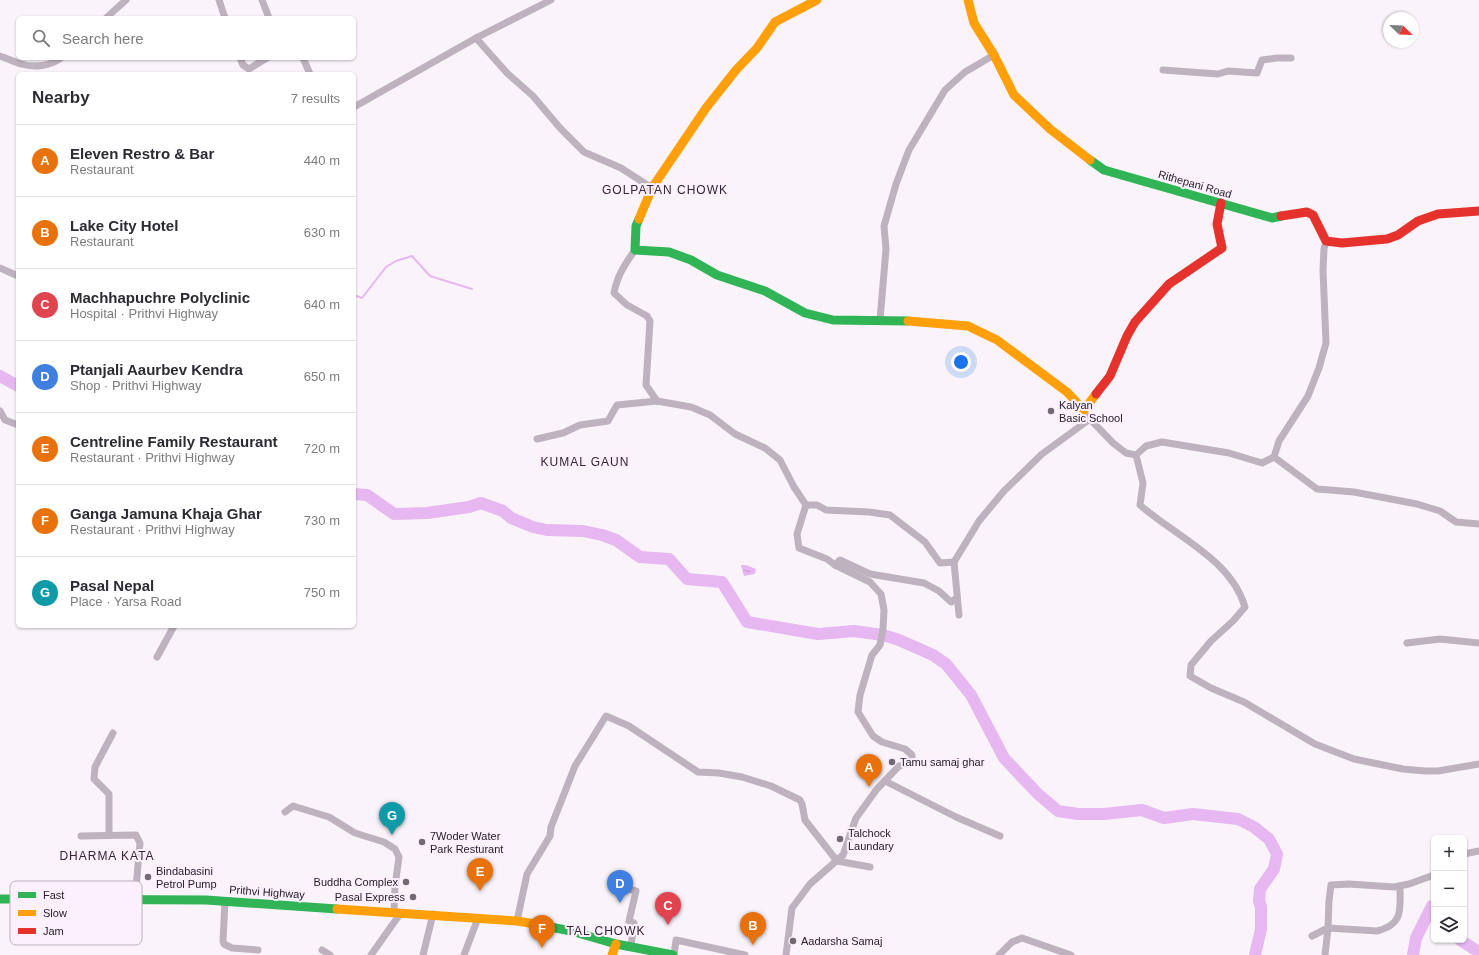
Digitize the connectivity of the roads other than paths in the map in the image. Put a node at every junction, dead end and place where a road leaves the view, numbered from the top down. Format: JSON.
{"nodes":[{"id":1,"x":126,"y":0,"type":"edge"},
{"id":2,"x":219,"y":0,"type":"edge"},
{"id":3,"x":262,"y":0,"type":"edge"},
{"id":4,"x":550,"y":0,"type":"edge"},
{"id":5,"x":817,"y":0,"type":"edge"},
{"id":6,"x":968,"y":0,"type":"edge"},
{"id":7,"x":108,"y":16,"type":"edge"},
{"id":8,"x":224,"y":16,"type":"edge"},
{"id":9,"x":268,"y":16,"type":"edge"},
{"id":10,"x":476,"y":38,"type":"junction"},
{"id":11,"x":994,"y":55,"type":"junction"},
{"id":12,"x":0,"y":56,"type":"edge"},
{"id":13,"x":1291,"y":58,"type":"dead end"},
{"id":14,"x":58,"y":60,"type":"edge"},
{"id":15,"x":241,"y":60,"type":"edge"},
{"id":16,"x":264,"y":60,"type":"edge"},
{"id":17,"x":304,"y":60,"type":"edge"},
{"id":18,"x":1163,"y":70,"type":"dead end"},
{"id":19,"x":309,"y":72,"type":"edge"},
{"id":20,"x":356,"y":106,"type":"edge"},
{"id":21,"x":652,"y":188,"type":"junction"},
{"id":22,"x":1221,"y":203,"type":"junction"},
{"id":23,"x":1479,"y":211,"type":"edge"},
{"id":24,"x":1326,"y":241,"type":"junction"},
{"id":25,"x":635,"y":250,"type":"junction"},
{"id":26,"x":0,"y":268,"type":"edge"},
{"id":27,"x":16,"y":275,"type":"edge"},
{"id":28,"x":880,"y":320,"type":"junction"},
{"id":29,"x":658,"y":401,"type":"junction"},
{"id":30,"x":1084,"y":410,"type":"junction"},
{"id":31,"x":0,"y":411,"type":"edge"},
{"id":32,"x":1090,"y":419,"type":"junction"},
{"id":33,"x":16,"y":424,"type":"edge"},
{"id":34,"x":537,"y":439,"type":"dead end"},
{"id":35,"x":1136,"y":455,"type":"junction"},
{"id":36,"x":1274,"y":457,"type":"junction"},
{"id":37,"x":806,"y":505,"type":"junction"},
{"id":38,"x":1479,"y":524,"type":"edge"},
{"id":39,"x":954,"y":562,"type":"junction"},
{"id":40,"x":835,"y":564,"type":"junction"},
{"id":41,"x":958,"y":598,"type":"junction"},
{"id":42,"x":959,"y":615,"type":"dead end"},
{"id":43,"x":173,"y":628,"type":"edge"},
{"id":44,"x":1407,"y":643,"type":"dead end"},
{"id":45,"x":1479,"y":643,"type":"edge"},
{"id":46,"x":157,"y":657,"type":"dead end"},
{"id":47,"x":113,"y":733,"type":"dead end"},
{"id":48,"x":1479,"y":764,"type":"edge"},
{"id":49,"x":885,"y":781,"type":"junction"},
{"id":50,"x":285,"y":812,"type":"dead end"},
{"id":51,"x":109,"y":835,"type":"junction"},
{"id":52,"x":81,"y":836,"type":"dead end"},
{"id":53,"x":1000,"y":836,"type":"dead end"},
{"id":54,"x":1479,"y":851,"type":"edge"},
{"id":55,"x":1467,"y":853,"type":"edge"},
{"id":56,"x":837,"y":861,"type":"junction"},
{"id":57,"x":870,"y":867,"type":"dead end"},
{"id":58,"x":1431,"y":875,"type":"edge"},
{"id":59,"x":137,"y":881,"type":"edge"},
{"id":60,"x":1400,"y":886,"type":"junction"},
{"id":61,"x":624,"y":888,"type":"dead end"},
{"id":62,"x":142,"y":899,"type":"edge"},
{"id":63,"x":225,"y":901,"type":"junction"},
{"id":64,"x":397,"y":913,"type":"junction"},
{"id":65,"x":434,"y":914,"type":"junction"},
{"id":66,"x":478,"y":918,"type":"junction"},
{"id":67,"x":517,"y":921,"type":"junction"},
{"id":68,"x":1328,"y":928,"type":"junction"},
{"id":69,"x":1312,"y":936,"type":"dead end"},
{"id":70,"x":616,"y":944,"type":"junction"},
{"id":71,"x":630,"y":946,"type":"junction"},
{"id":72,"x":258,"y":950,"type":"dead end"},
{"id":73,"x":322,"y":950,"type":"dead end"},
{"id":74,"x":330,"y":955,"type":"edge"},
{"id":75,"x":371,"y":955,"type":"edge"},
{"id":76,"x":423,"y":955,"type":"edge"},
{"id":77,"x":464,"y":955,"type":"edge"},
{"id":78,"x":613,"y":955,"type":"edge"},
{"id":79,"x":673,"y":955,"type":"edge"},
{"id":80,"x":745,"y":955,"type":"edge"},
{"id":81,"x":786,"y":955,"type":"edge"},
{"id":82,"x":999,"y":955,"type":"edge"},
{"id":83,"x":1070,"y":955,"type":"edge"},
{"id":84,"x":1325,"y":955,"type":"edge"}],
"edges":[{"from":1,"to":7,"type":"street"},
{"from":2,"to":8,"type":"street"},
{"from":3,"to":9,"type":"street"},
{"from":4,"to":10,"type":"street"},
{"from":5,"to":21,"type":"main road"},
{"from":6,"to":11,"type":"main road","name":"Rithepani Road"},
{"from":10,"to":20,"type":"street"},
{"from":10,"to":21,"type":"street"},
{"from":11,"to":22,"type":"main road","name":"Rithepani Road"},
{"from":11,"to":28,"type":"street"},
{"from":12,"to":14,"type":"street"},
{"from":13,"to":18,"type":"street"},
{"from":15,"to":16,"type":"street"},
{"from":17,"to":19,"type":"street"},
{"from":21,"to":25,"type":"main road"},
{"from":22,"to":24,"type":"main road","name":"Rithepani Road"},
{"from":22,"to":30,"type":"main road"},
{"from":23,"to":24,"type":"main road"},
{"from":24,"to":36,"type":"street"},
{"from":25,"to":28,"type":"main road"},
{"from":25,"to":29,"type":"street"},
{"from":26,"to":27,"type":"street"},
{"from":28,"to":30,"type":"main road"},
{"from":29,"to":34,"type":"street"},
{"from":29,"to":37,"type":"street"},
{"from":30,"to":32,"type":"street"},
{"from":31,"to":33,"type":"street"},
{"from":32,"to":35,"type":"street"},
{"from":32,"to":39,"type":"street"},
{"from":35,"to":36,"type":"street"},
{"from":35,"to":48,"type":"street"},
{"from":36,"to":38,"type":"street"},
{"from":37,"to":39,"type":"street"},
{"from":37,"to":40,"type":"street"},
{"from":39,"to":41,"type":"street"},
{"from":40,"to":41,"type":"street"},
{"from":40,"to":49,"type":"street"},
{"from":41,"to":42,"type":"street"},
{"from":43,"to":46,"type":"street"},
{"from":44,"to":45,"type":"street"},
{"from":47,"to":51,"type":"street"},
{"from":49,"to":53,"type":"street"},
{"from":49,"to":56,"type":"street"},
{"from":50,"to":64,"type":"street"},
{"from":51,"to":52,"type":"street"},
{"from":51,"to":59,"type":"street"},
{"from":54,"to":55,"type":"street"},
{"from":56,"to":57,"type":"street"},
{"from":56,"to":67,"type":"street"},
{"from":56,"to":81,"type":"street"},
{"from":58,"to":60,"type":"street"},
{"from":60,"to":68,"type":"street"},
{"from":60,"to":68,"type":"street"},
{"from":61,"to":71,"type":"street"},
{"from":62,"to":63,"type":"main road","name":"Prithvi Highway"},
{"from":63,"to":64,"type":"main road","name":"Prithvi Highway"},
{"from":63,"to":72,"type":"street"},
{"from":64,"to":65,"type":"main road","name":"Prithvi Highway"},
{"from":64,"to":75,"type":"street"},
{"from":65,"to":66,"type":"main road","name":"Prithvi Highway"},
{"from":65,"to":76,"type":"street"},
{"from":66,"to":67,"type":"main road","name":"Prithvi Highway"},
{"from":66,"to":77,"type":"street"},
{"from":67,"to":70,"type":"main road","name":"Prithvi Highway"},
{"from":68,"to":69,"type":"street"},
{"from":68,"to":84,"type":"street"},
{"from":70,"to":71,"type":"main road","name":"Prithvi Highway"},
{"from":70,"to":78,"type":"main road"},
{"from":71,"to":79,"type":"main road","name":"Prithvi Highway"},
{"from":73,"to":74,"type":"street"},
{"from":79,"to":80,"type":"street"},
{"from":82,"to":83,"type":"street"}]}
